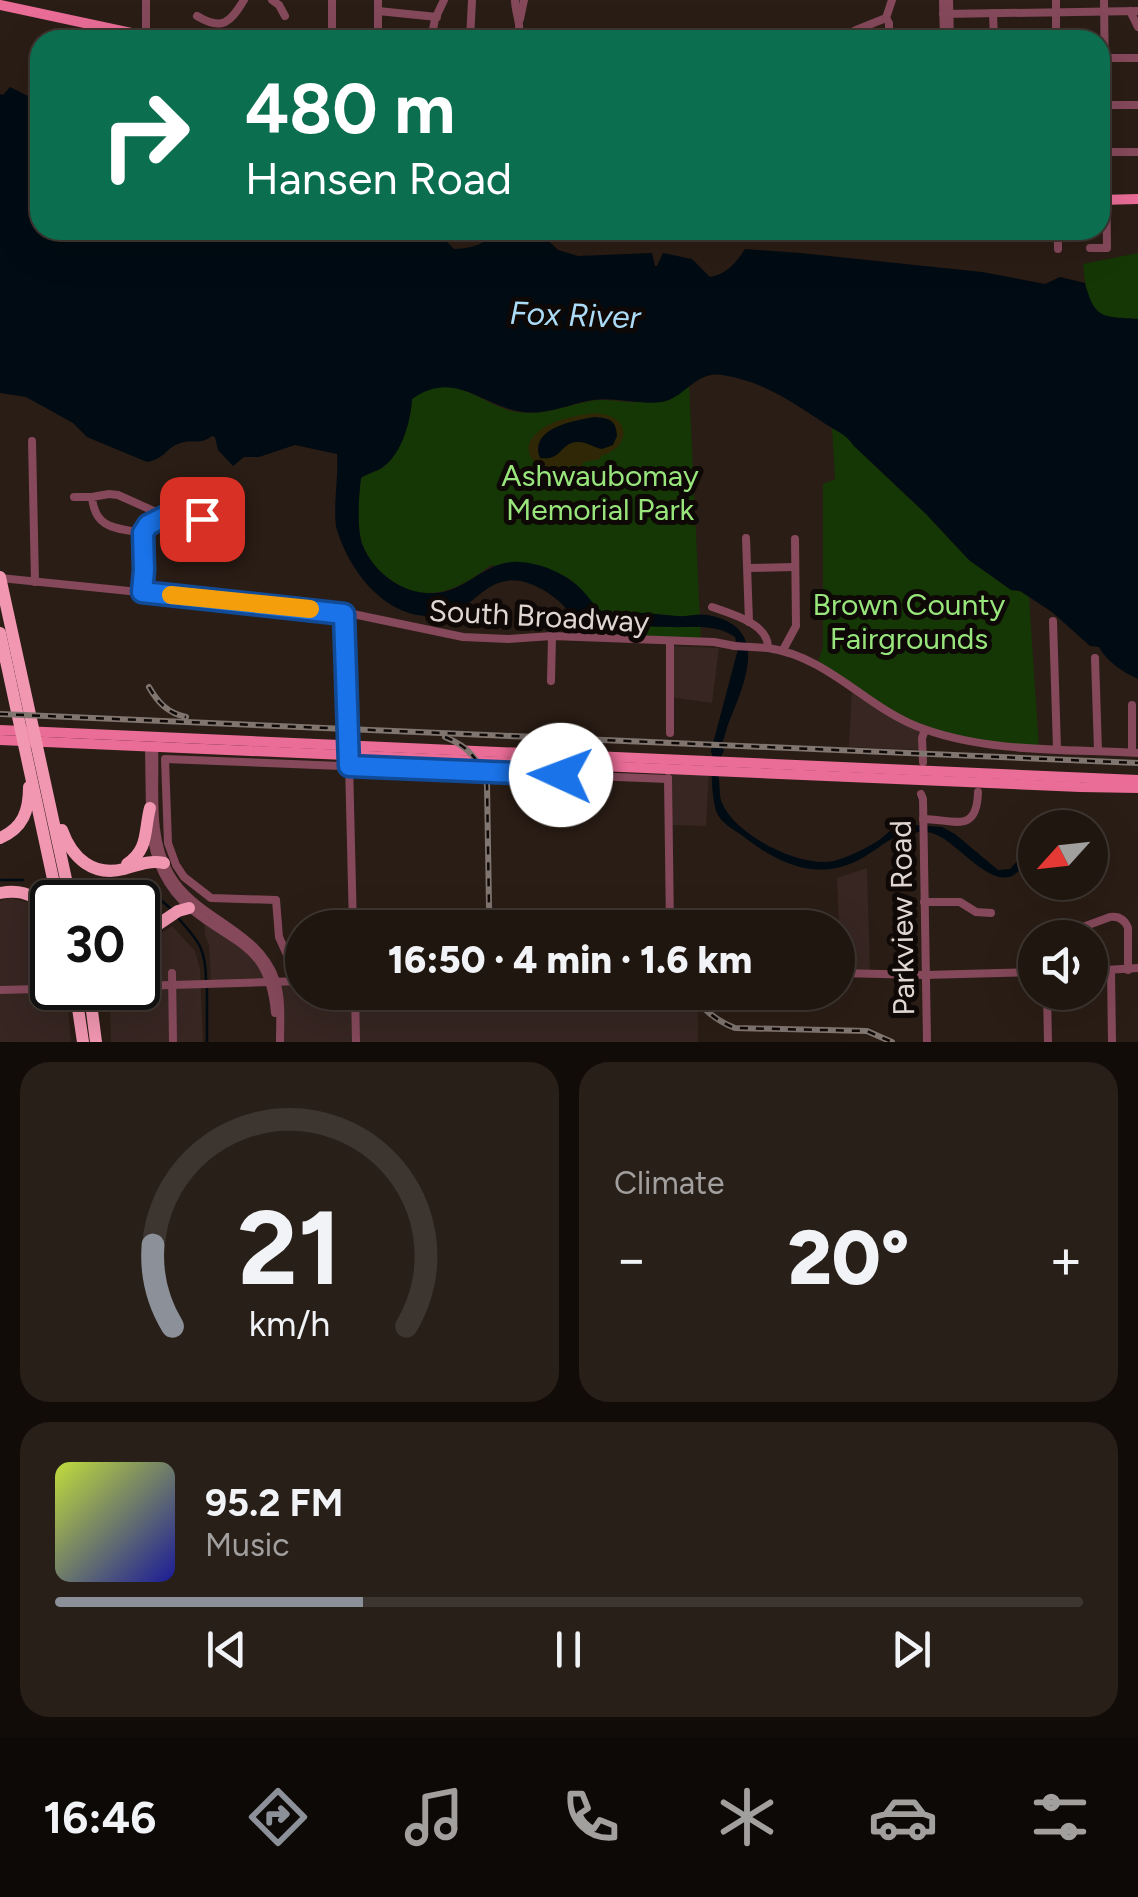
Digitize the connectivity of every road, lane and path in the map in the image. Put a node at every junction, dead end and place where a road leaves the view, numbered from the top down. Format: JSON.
{"nodes":[{"id":1,"x":146,"y":0,"type":"edge"},
{"id":2,"x":244,"y":0,"type":"edge"},
{"id":3,"x":272,"y":0,"type":"edge"},
{"id":4,"x":378,"y":0,"type":"edge"},
{"id":5,"x":444,"y":0,"type":"edge"},
{"id":6,"x":472,"y":0,"type":"edge"},
{"id":7,"x":515,"y":0,"type":"edge"},
{"id":8,"x":524,"y":0,"type":"edge"},
{"id":9,"x":892,"y":0,"type":"edge"},
{"id":10,"x":946,"y":0,"type":"edge"},
{"id":11,"x":1056,"y":0,"type":"edge"},
{"id":12,"x":1104,"y":0,"type":"edge"},
{"id":13,"x":333,"y":2,"type":"edge"},
{"id":14,"x":1,"y":6,"type":"edge"},
{"id":15,"x":378,"y":11,"type":"junction"},
{"id":16,"x":1104,"y":11,"type":"junction"},
{"id":17,"x":1134,"y":11,"type":"edge"},
{"id":18,"x":993,"y":12,"type":"junction"},
{"id":19,"x":1056,"y":12,"type":"junction"},
{"id":20,"x":946,"y":14,"type":"junction"},
{"id":21,"x":197,"y":16,"type":"dead end"},
{"id":22,"x":285,"y":16,"type":"dead end"},
{"id":23,"x":436,"y":16,"type":"junction"},
{"id":24,"x":886,"y":18,"type":"junction"},
{"id":25,"x":520,"y":19,"type":"junction"},
{"id":26,"x":1138,"y":27,"type":"edge"},
{"id":27,"x":117,"y":30,"type":"edge"},
{"id":28,"x":146,"y":30,"type":"edge"},
{"id":29,"x":333,"y":30,"type":"edge"},
{"id":30,"x":378,"y":30,"type":"edge"},
{"id":31,"x":433,"y":30,"type":"edge"},
{"id":32,"x":470,"y":30,"type":"edge"},
{"id":33,"x":520,"y":30,"type":"edge"},
{"id":34,"x":856,"y":30,"type":"edge"},
{"id":35,"x":889,"y":30,"type":"edge"},
{"id":36,"x":947,"y":30,"type":"edge"},
{"id":37,"x":994,"y":30,"type":"edge"},
{"id":38,"x":1056,"y":30,"type":"edge"},
{"id":39,"x":1103,"y":30,"type":"edge"},
{"id":40,"x":1110,"y":58,"type":"edge"},
{"id":41,"x":1138,"y":58,"type":"edge"},
{"id":42,"x":1110,"y":105,"type":"edge"},
{"id":43,"x":1138,"y":105,"type":"edge"},
{"id":44,"x":1110,"y":152,"type":"edge"},
{"id":45,"x":1138,"y":152,"type":"edge"},
{"id":46,"x":1138,"y":198,"type":"edge"},
{"id":47,"x":1110,"y":200,"type":"edge"},
{"id":48,"x":1058,"y":240,"type":"edge"},
{"id":49,"x":1106,"y":240,"type":"edge"},
{"id":50,"x":1090,"y":248,"type":"dead end"},
{"id":51,"x":1058,"y":249,"type":"dead end"},
{"id":52,"x":32,"y":441,"type":"dead end"},
{"id":53,"x":74,"y":496,"type":"dead end"},
{"id":54,"x":92,"y":497,"type":"junction"},
{"id":55,"x":166,"y":516,"type":"junction"},
{"id":56,"x":181,"y":518,"type":"dead end"},
{"id":57,"x":143,"y":533,"type":"junction"},
{"id":58,"x":746,"y":538,"type":"dead end"},
{"id":59,"x":795,"y":539,"type":"dead end"},
{"id":60,"x":795,"y":567,"type":"junction"},
{"id":61,"x":748,"y":568,"type":"junction"},
{"id":62,"x":1,"y":581,"type":"edge"},
{"id":63,"x":35,"y":582,"type":"junction"},
{"id":64,"x":142,"y":592,"type":"junction"},
{"id":65,"x":712,"y":607,"type":"dead end"},
{"id":66,"x":344,"y":614,"type":"junction"},
{"id":67,"x":1053,"y":621,"type":"dead end"},
{"id":68,"x":748,"y":622,"type":"junction"},
{"id":69,"x":0,"y":633,"type":"edge"},
{"id":70,"x":552,"y":639,"type":"junction"},
{"id":71,"x":670,"y":643,"type":"junction"},
{"id":72,"x":768,"y":648,"type":"junction"},
{"id":73,"x":783,"y":650,"type":"junction"},
{"id":74,"x":1095,"y":658,"type":"dead end"},
{"id":75,"x":551,"y":681,"type":"dead end"},
{"id":76,"x":22,"y":702,"type":"junction"},
{"id":77,"x":1132,"y":706,"type":"dead end"},
{"id":78,"x":0,"y":730,"type":"edge"},
{"id":79,"x":925,"y":730,"type":"junction"},
{"id":80,"x":670,"y":733,"type":"dead end"},
{"id":81,"x":0,"y":740,"type":"edge"},
{"id":82,"x":157,"y":747,"type":"junction"},
{"id":83,"x":1057,"y":749,"type":"junction"},
{"id":84,"x":1098,"y":751,"type":"junction"},
{"id":85,"x":1135,"y":752,"type":"edge"},
{"id":86,"x":31,"y":756,"type":"junction"},
{"id":87,"x":349,"y":756,"type":"junction"},
{"id":88,"x":723,"y":766,"type":"junction"},
{"id":89,"x":669,"y":769,"type":"junction"},
{"id":90,"x":923,"y":770,"type":"junction"},
{"id":91,"x":1023,"y":775,"type":"junction"},
{"id":92,"x":888,"y":779,"type":"junction"},
{"id":93,"x":1138,"y":780,"type":"edge"},
{"id":94,"x":983,"y":784,"type":"junction"},
{"id":95,"x":1138,"y":788,"type":"edge"},
{"id":96,"x":921,"y":794,"type":"dead end"},
{"id":97,"x":150,"y":808,"type":"junction"},
{"id":98,"x":923,"y":826,"type":"junction"},
{"id":99,"x":0,"y":838,"type":"edge"},
{"id":100,"x":161,"y":862,"type":"junction"},
{"id":101,"x":111,"y":870,"type":"junction"},
{"id":102,"x":60,"y":880,"type":"edge"},
{"id":103,"x":0,"y":894,"type":"edge"},
{"id":104,"x":30,"y":895,"type":"edge"},
{"id":105,"x":924,"y":902,"type":"junction"},
{"id":106,"x":181,"y":907,"type":"junction"},
{"id":107,"x":353,"y":910,"type":"edge"},
{"id":108,"x":670,"y":910,"type":"edge"},
{"id":109,"x":991,"y":913,"type":"dead end"},
{"id":110,"x":1102,"y":920,"type":"edge"},
{"id":111,"x":160,"y":922,"type":"edge"},
{"id":112,"x":285,"y":950,"type":"edge"},
{"id":113,"x":1133,"y":969,"type":"edge"},
{"id":114,"x":1111,"y":970,"type":"joint"},
{"id":115,"x":1018,"y":972,"type":"edge"},
{"id":116,"x":172,"y":973,"type":"dead end"},
{"id":117,"x":855,"y":974,"type":"edge"},
{"id":118,"x":925,"y":975,"type":"junction"},
{"id":119,"x":273,"y":981,"type":"junction"},
{"id":120,"x":285,"y":981,"type":"edge"},
{"id":121,"x":160,"y":985,"type":"edge"},
{"id":122,"x":172,"y":985,"type":"junction"},
{"id":123,"x":0,"y":990,"type":"edge"},
{"id":124,"x":30,"y":991,"type":"edge"},
{"id":125,"x":84,"y":1010,"type":"edge"},
{"id":126,"x":89,"y":1010,"type":"edge"},
{"id":127,"x":355,"y":1010,"type":"edge"},
{"id":128,"x":1047,"y":1010,"type":"edge"},
{"id":129,"x":83,"y":1042,"type":"edge"},
{"id":130,"x":97,"y":1042,"type":"edge"},
{"id":131,"x":173,"y":1042,"type":"edge"},
{"id":132,"x":278,"y":1042,"type":"edge"},
{"id":133,"x":356,"y":1042,"type":"edge"},
{"id":134,"x":926,"y":1042,"type":"edge"},
{"id":135,"x":1048,"y":1042,"type":"edge"},
{"id":136,"x":1112,"y":1042,"type":"edge"}],
"edges":[{"from":1,"to":28,"type":"street"},
{"from":2,"to":21,"type":"street"},
{"from":3,"to":22,"type":"street"},
{"from":4,"to":15,"type":"street"},
{"from":5,"to":23,"type":"street"},
{"from":6,"to":32,"type":"street"},
{"from":7,"to":25,"type":"street"},
{"from":8,"to":25,"type":"street"},
{"from":9,"to":24,"type":"street"},
{"from":10,"to":20,"type":"street"},
{"from":11,"to":19,"type":"street"},
{"from":12,"to":16,"type":"street"},
{"from":13,"to":29,"type":"street"},
{"from":14,"to":27,"type":"main road"},
{"from":15,"to":23,"type":"street"},
{"from":15,"to":30,"type":"street"},
{"from":16,"to":17,"type":"street"},
{"from":16,"to":19,"type":"street"},
{"from":16,"to":39,"type":"street"},
{"from":17,"to":26,"type":"street"},
{"from":18,"to":19,"type":"street"},
{"from":18,"to":20,"type":"street"},
{"from":18,"to":37,"type":"street"},
{"from":19,"to":38,"type":"street"},
{"from":20,"to":36,"type":"street"},
{"from":23,"to":31,"type":"street"},
{"from":24,"to":34,"type":"street"},
{"from":24,"to":35,"type":"street"},
{"from":25,"to":33,"type":"street"},
{"from":40,"to":41,"type":"street"},
{"from":42,"to":43,"type":"street"},
{"from":44,"to":45,"type":"street"},
{"from":46,"to":47,"type":"main road"},
{"from":48,"to":51,"type":"street"},
{"from":49,"to":50,"type":"street"},
{"from":52,"to":63,"type":"street"},
{"from":53,"to":54,"type":"street"},
{"from":54,"to":55,"type":"street"},
{"from":54,"to":57,"type":"street"},
{"from":55,"to":56,"type":"street"},
{"from":55,"to":57,"type":"street"},
{"from":57,"to":64,"type":"street"},
{"from":58,"to":61,"type":"street"},
{"from":59,"to":60,"type":"street"},
{"from":60,"to":61,"type":"street"},
{"from":60,"to":73,"type":"street"},
{"from":61,"to":68,"type":"street"},
{"from":62,"to":63,"type":"street","name":"South Broadway"},
{"from":62,"to":76,"type":"highway"},
{"from":63,"to":64,"type":"street","name":"South Broadway"},
{"from":64,"to":66,"type":"street","name":"South Broadway"},
{"from":65,"to":68,"type":"street"},
{"from":66,"to":70,"type":"street","name":"South Broadway"},
{"from":66,"to":87,"type":"street"},
{"from":67,"to":83,"type":"street"},
{"from":68,"to":72,"type":"street"},
{"from":69,"to":76,"type":"highway"},
{"from":70,"to":71,"type":"street","name":"South Broadway"},
{"from":70,"to":75,"type":"street"},
{"from":71,"to":72,"type":"street","name":"South Broadway"},
{"from":71,"to":80,"type":"street"},
{"from":72,"to":73,"type":"street","name":"South Broadway"},
{"from":73,"to":79,"type":"street","name":"South Broadway"},
{"from":74,"to":84,"type":"street"},
{"from":76,"to":86,"type":"highway"},
{"from":77,"to":85,"type":"street"},
{"from":78,"to":82,"type":"main road"},
{"from":79,"to":83,"type":"street","name":"South Broadway"},
{"from":79,"to":90,"type":"street"},
{"from":81,"to":82,"type":"main road"},
{"from":82,"to":87,"type":"main road"},
{"from":82,"to":87,"type":"street"},
{"from":82,"to":87,"type":"main road"},
{"from":82,"to":97,"type":"street"},
{"from":82,"to":100,"type":"street"},
{"from":82,"to":112,"type":"street"},
{"from":83,"to":84,"type":"street","name":"South Broadway"},
{"from":84,"to":85,"type":"street","name":"South Broadway"},
{"from":86,"to":99,"type":"highway"},
{"from":86,"to":101,"type":"highway"},
{"from":86,"to":102,"type":"highway"},
{"from":87,"to":89,"type":"main road"},
{"from":87,"to":89,"type":"main road"},
{"from":87,"to":107,"type":"street"},
{"from":88,"to":89,"type":"main road"},
{"from":88,"to":90,"type":"main road"},
{"from":88,"to":92,"type":"main road"},
{"from":89,"to":108,"type":"street"},
{"from":90,"to":92,"type":"main road"},
{"from":90,"to":94,"type":"main road"},
{"from":90,"to":94,"type":"main road"},
{"from":91,"to":93,"type":"main road"},
{"from":91,"to":94,"type":"main road"},
{"from":91,"to":94,"type":"main road"},
{"from":92,"to":94,"type":"main road"},
{"from":94,"to":95,"type":"main road"},
{"from":94,"to":98,"type":"street"},
{"from":96,"to":98,"type":"street","name":"Parkview Road"},
{"from":97,"to":100,"type":"street"},
{"from":97,"to":101,"type":"highway"},
{"from":98,"to":105,"type":"street","name":"Parkview Road"},
{"from":100,"to":101,"type":"highway"},
{"from":100,"to":106,"type":"street"},
{"from":103,"to":104,"type":"highway"},
{"from":105,"to":109,"type":"street"},
{"from":105,"to":118,"type":"street","name":"Parkview Road"},
{"from":106,"to":111,"type":"highway"},
{"from":106,"to":119,"type":"street"},
{"from":110,"to":113,"type":"street"},
{"from":113,"to":114,"type":"street"},
{"from":114,"to":136,"type":"street"},
{"from":115,"to":118,"type":"street"},
{"from":116,"to":122,"type":"street"},
{"from":117,"to":118,"type":"street"},
{"from":118,"to":134,"type":"street","name":"Parkview Road"},
{"from":119,"to":120,"type":"street"},
{"from":119,"to":122,"type":"street"},
{"from":119,"to":132,"type":"street"},
{"from":121,"to":122,"type":"street"},
{"from":122,"to":131,"type":"street"},
{"from":123,"to":124,"type":"street"},
{"from":125,"to":129,"type":"highway"},
{"from":126,"to":130,"type":"highway"},
{"from":127,"to":133,"type":"street"},
{"from":128,"to":135,"type":"street"}]}
